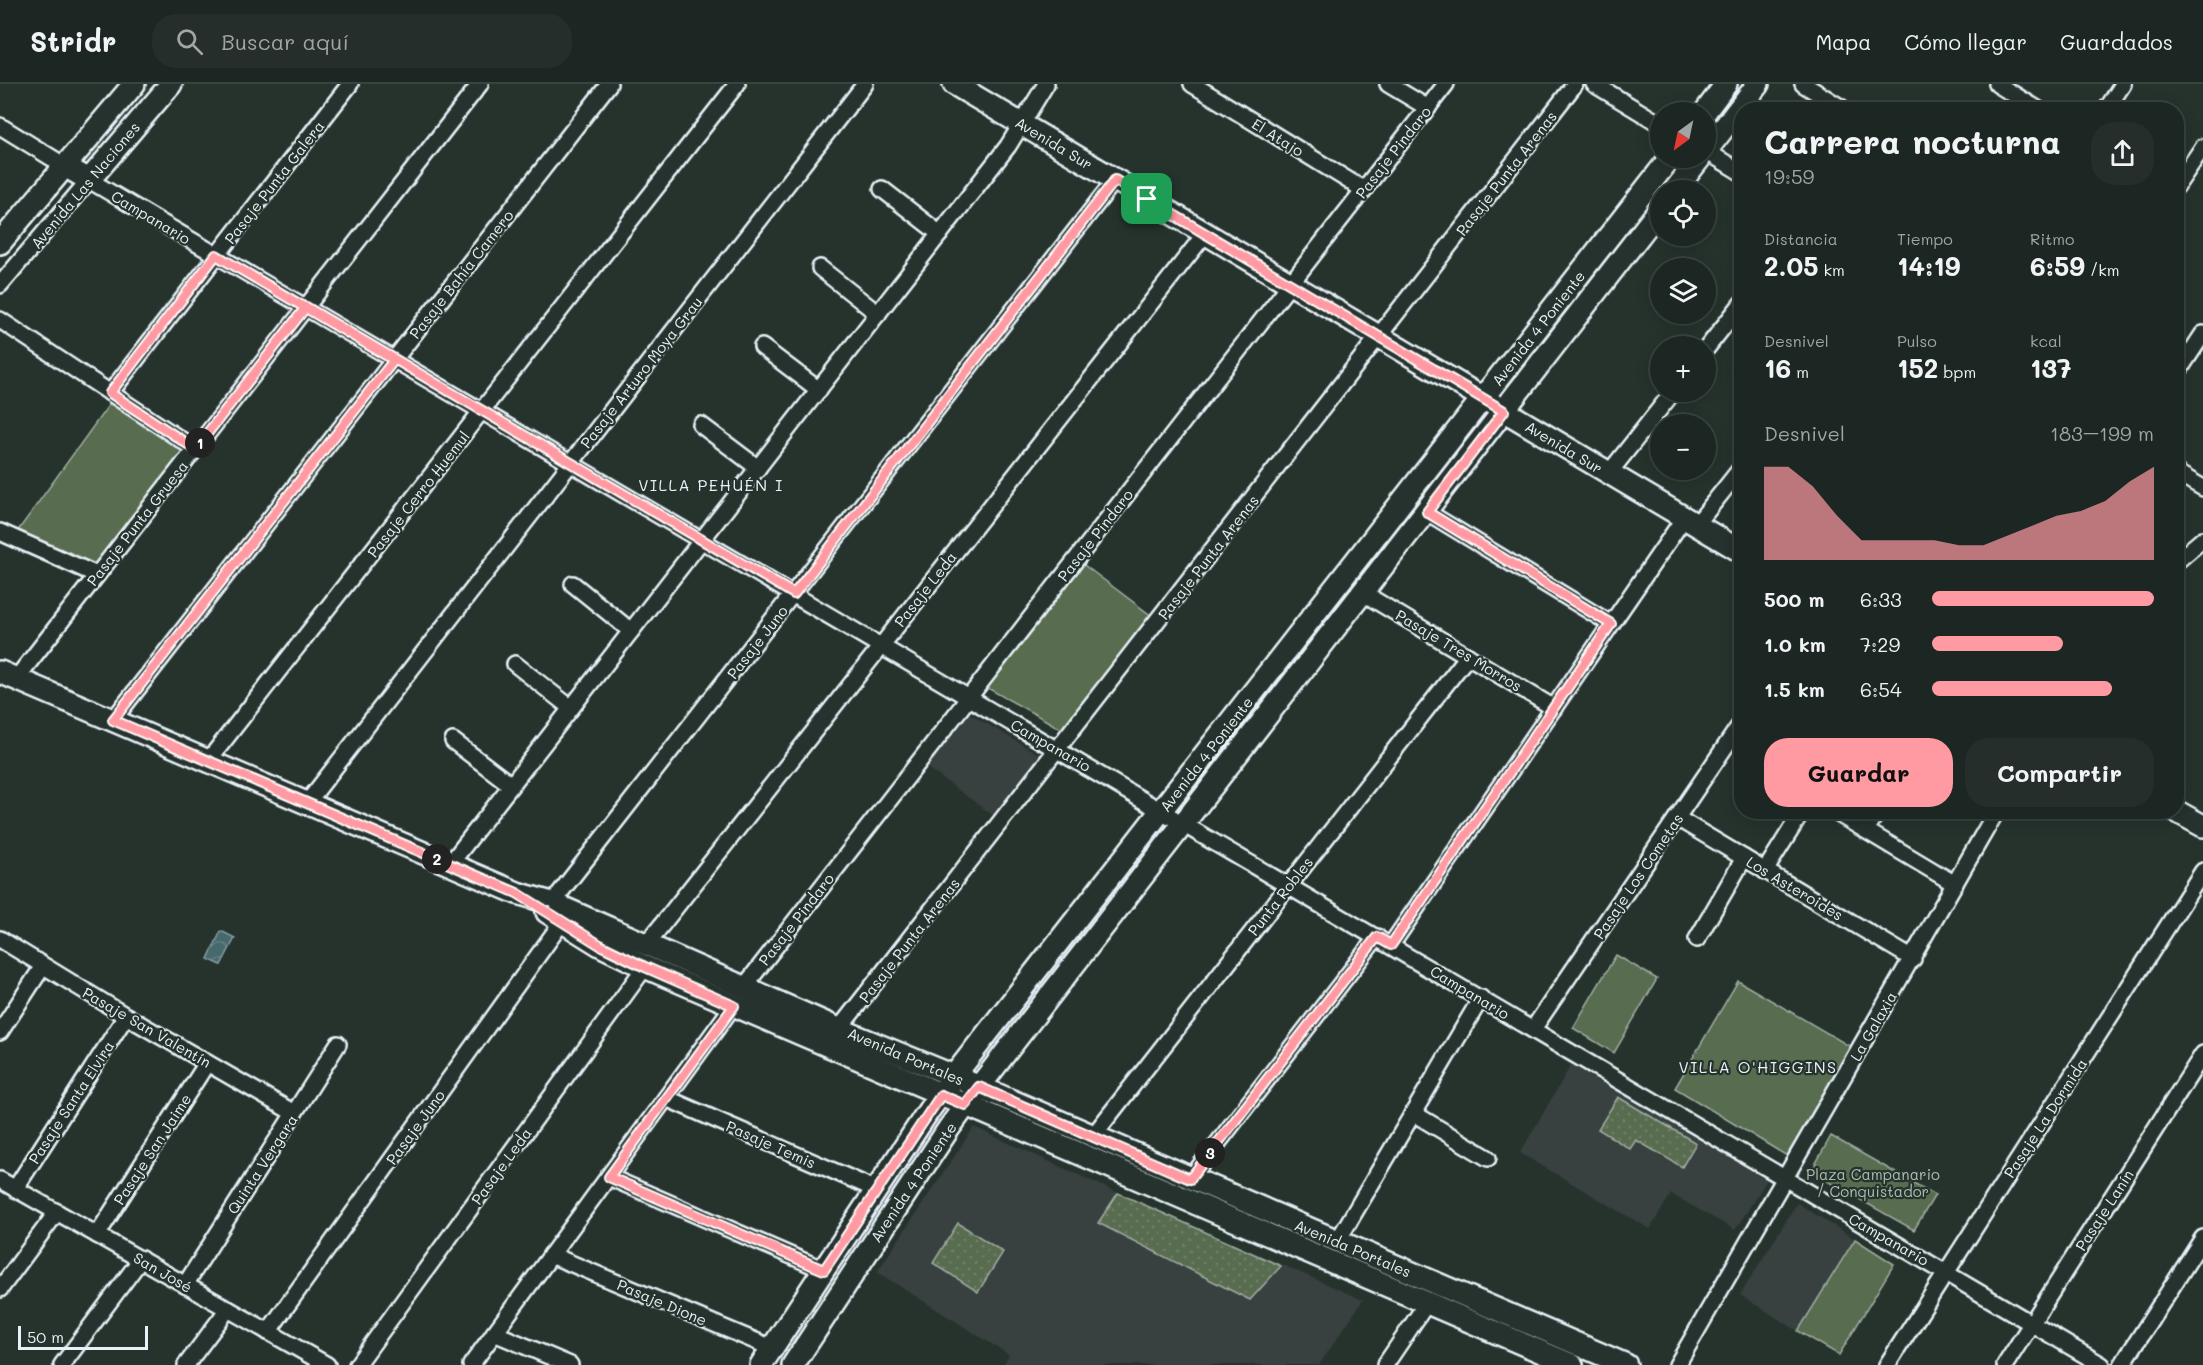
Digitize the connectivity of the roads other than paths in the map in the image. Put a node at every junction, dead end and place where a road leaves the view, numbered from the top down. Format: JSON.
{"nodes":[{"id":1,"x":134,"y":84,"type":"edge"},
{"id":2,"x":171,"y":84,"type":"edge"},
{"id":3,"x":350,"y":84,"type":"edge"},
{"id":4,"x":480,"y":84,"type":"edge"},
{"id":5,"x":609,"y":84,"type":"edge"},
{"id":6,"x":737,"y":84,"type":"edge"},
{"id":7,"x":865,"y":84,"type":"edge"},
{"id":8,"x":954,"y":84,"type":"edge"},
{"id":9,"x":1046,"y":84,"type":"edge"},
{"id":10,"x":1192,"y":84,"type":"edge"},
{"id":11,"x":1388,"y":84,"type":"edge"},
{"id":12,"x":1446,"y":84,"type":"edge"},
{"id":13,"x":1575,"y":84,"type":"edge"},
{"id":14,"x":1594,"y":84,"type":"edge"},
{"id":15,"x":1726,"y":84,"type":"edge"},
{"id":16,"x":1758,"y":84,"type":"edge"},
{"id":17,"x":1803,"y":84,"type":"edge"},
{"id":18,"x":1997,"y":84,"type":"edge"},
{"id":19,"x":2123,"y":84,"type":"edge"},
{"id":20,"x":1712,"y":102,"type":"edge"},
{"id":21,"x":1744,"y":102,"type":"edge"},
{"id":22,"x":1832,"y":102,"type":"edge"},
{"id":23,"x":2026,"y":102,"type":"edge"},
{"id":24,"x":2111,"y":102,"type":"edge"},
{"id":25,"x":1428,"y":108,"type":"junction"},
{"id":26,"x":1734,"y":115,"type":"edge"},
{"id":27,"x":1650,"y":118,"type":"edge"},
{"id":28,"x":1022,"y":124,"type":"junction"},
{"id":29,"x":0,"y":126,"type":"edge"},
{"id":30,"x":1716,"y":138,"type":"edge"},
{"id":31,"x":2203,"y":147,"type":"edge"},
{"id":32,"x":1716,"y":157,"type":"edge"},
{"id":33,"x":65,"y":166,"type":"junction"},
{"id":34,"x":1662,"y":168,"type":"edge"},
{"id":35,"x":1692,"y":168,"type":"edge"},
{"id":36,"x":1734,"y":168,"type":"edge"},
{"id":37,"x":2184,"y":175,"type":"edge"},
{"id":38,"x":89,"y":180,"type":"junction"},
{"id":39,"x":1115,"y":180,"type":"junction"},
{"id":40,"x":1683,"y":180,"type":"edge"},
{"id":41,"x":882,"y":189,"type":"dead end"},
{"id":42,"x":1364,"y":190,"type":"junction"},
{"id":43,"x":1650,"y":222,"type":"edge"},
{"id":44,"x":940,"y":234,"type":"junction"},
{"id":45,"x":1205,"y":234,"type":"junction"},
{"id":46,"x":0,"y":243,"type":"edge"},
{"id":47,"x":216,"y":255,"type":"junction"},
{"id":48,"x":820,"y":268,"type":"dead end"},
{"id":49,"x":0,"y":285,"type":"edge"},
{"id":50,"x":1292,"y":285,"type":"junction"},
{"id":51,"x":306,"y":307,"type":"junction"},
{"id":52,"x":1734,"y":313,"type":"edge"},
{"id":53,"x":878,"y":314,"type":"junction"},
{"id":54,"x":0,"y":320,"type":"edge"},
{"id":55,"x":2203,"y":334,"type":"edge"},
{"id":56,"x":1716,"y":336,"type":"edge"},
{"id":57,"x":1379,"y":337,"type":"junction"},
{"id":58,"x":762,"y":347,"type":"dead end"},
{"id":59,"x":394,"y":360,"type":"junction"},
{"id":60,"x":2184,"y":363,"type":"edge"},
{"id":61,"x":819,"y":390,"type":"junction"},
{"id":62,"x":110,"y":393,"type":"junction"},
{"id":63,"x":1483,"y":399,"type":"junction"},
{"id":64,"x":1665,"y":402,"type":"edge"},
{"id":65,"x":483,"y":411,"type":"junction"},
{"id":66,"x":1504,"y":411,"type":"junction"},
{"id":67,"x":701,"y":425,"type":"dead end"},
{"id":68,"x":195,"y":449,"type":"junction"},
{"id":69,"x":571,"y":463,"type":"junction"},
{"id":70,"x":758,"y":468,"type":"junction"},
{"id":71,"x":1609,"y":473,"type":"junction"},
{"id":72,"x":1734,"y":475,"type":"edge"},
{"id":73,"x":2184,"y":477,"type":"edge"},
{"id":74,"x":2203,"y":488,"type":"edge"},
{"id":75,"x":1427,"y":512,"type":"junction"},
{"id":76,"x":1690,"y":522,"type":"junction"},
{"id":77,"x":0,"y":532,"type":"edge"},
{"id":78,"x":2203,"y":539,"type":"edge"},
{"id":79,"x":702,"y":540,"type":"junction"},
{"id":80,"x":1734,"y":547,"type":"edge"},
{"id":81,"x":2184,"y":555,"type":"edge"},
{"id":82,"x":97,"y":575,"type":"junction"},
{"id":83,"x":573,"y":584,"type":"dead end"},
{"id":84,"x":1363,"y":593,"type":"junction"},
{"id":85,"x":794,"y":594,"type":"junction"},
{"id":86,"x":1611,"y":624,"type":"junction"},
{"id":87,"x":631,"y":631,"type":"junction"},
{"id":88,"x":881,"y":645,"type":"junction"},
{"id":89,"x":1468,"y":656,"type":"junction"},
{"id":90,"x":515,"y":664,"type":"dead end"},
{"id":91,"x":8,"y":675,"type":"edge"},
{"id":92,"x":968,"y":696,"type":"junction"},
{"id":93,"x":572,"y":708,"type":"junction"},
{"id":94,"x":1554,"y":708,"type":"junction"},
{"id":95,"x":113,"y":720,"type":"junction"},
{"id":96,"x":1734,"y":734,"type":"edge"},
{"id":97,"x":453,"y":741,"type":"dead end"},
{"id":98,"x":1058,"y":749,"type":"junction"},
{"id":99,"x":208,"y":761,"type":"junction"},
{"id":100,"x":511,"y":785,"type":"junction"},
{"id":101,"x":307,"y":803,"type":"junction"},
{"id":102,"x":1162,"y":810,"type":"junction"},
{"id":103,"x":2184,"y":815,"type":"edge"},
{"id":104,"x":1677,"y":818,"type":"junction"},
{"id":105,"x":1798,"y":819,"type":"edge"},
{"id":106,"x":1847,"y":819,"type":"edge"},
{"id":107,"x":1873,"y":819,"type":"edge"},
{"id":108,"x":1992,"y":819,"type":"edge"},
{"id":109,"x":1184,"y":824,"type":"junction"},
{"id":110,"x":2203,"y":826,"type":"edge"},
{"id":111,"x":1866,"y":830,"type":"junction"},
{"id":112,"x":1744,"y":858,"type":"junction"},
{"id":113,"x":450,"y":864,"type":"junction"},
{"id":114,"x":1765,"y":870,"type":"junction"},
{"id":115,"x":2203,"y":871,"type":"edge"},
{"id":116,"x":1955,"y":884,"type":"junction"},
{"id":117,"x":1289,"y":885,"type":"junction"},
{"id":118,"x":517,"y":893,"type":"junction"},
{"id":119,"x":552,"y":903,"type":"junction"},
{"id":120,"x":562,"y":922,"type":"junction"},
{"id":121,"x":1377,"y":937,"type":"junction"},
{"id":122,"x":0,"y":939,"type":"edge"},
{"id":123,"x":1697,"y":939,"type":"dead end"},
{"id":124,"x":646,"y":945,"type":"junction"},
{"id":125,"x":1391,"y":945,"type":"junction"},
{"id":126,"x":1913,"y":959,"type":"junction"},
{"id":127,"x":43,"y":966,"type":"junction"},
{"id":128,"x":645,"y":967,"type":"junction"},
{"id":129,"x":744,"y":987,"type":"junction"},
{"id":130,"x":1480,"y":998,"type":"junction"},
{"id":131,"x":734,"y":1006,"type":"junction"},
{"id":132,"x":126,"y":1016,"type":"junction"},
{"id":133,"x":839,"y":1029,"type":"junction"},
{"id":134,"x":1533,"y":1029,"type":"junction"},
{"id":135,"x":0,"y":1032,"type":"edge"},
{"id":136,"x":338,"y":1044,"type":"dead end"},
{"id":137,"x":2203,"y":1054,"type":"edge"},
{"id":138,"x":207,"y":1063,"type":"junction"},
{"id":139,"x":954,"y":1076,"type":"junction"},
{"id":140,"x":979,"y":1087,"type":"junction"},
{"id":141,"x":941,"y":1095,"type":"junction"},
{"id":142,"x":666,"y":1098,"type":"junction"},
{"id":143,"x":965,"y":1105,"type":"junction"},
{"id":144,"x":294,"y":1113,"type":"junction"},
{"id":145,"x":1413,"y":1113,"type":"junction"},
{"id":146,"x":1093,"y":1136,"type":"junction"},
{"id":147,"x":1488,"y":1158,"type":"dead end"},
{"id":148,"x":609,"y":1177,"type":"junction"},
{"id":149,"x":1785,"y":1178,"type":"junction"},
{"id":150,"x":1190,"y":1179,"type":"junction"},
{"id":151,"x":0,"y":1180,"type":"edge"},
{"id":152,"x":15,"y":1189,"type":"junction"},
{"id":153,"x":877,"y":1190,"type":"junction"},
{"id":154,"x":57,"y":1212,"type":"junction"},
{"id":155,"x":97,"y":1235,"type":"junction"},
{"id":156,"x":2203,"y":1238,"type":"edge"},
{"id":157,"x":1337,"y":1242,"type":"junction"},
{"id":158,"x":551,"y":1255,"type":"junction"},
{"id":159,"x":141,"y":1259,"type":"junction"},
{"id":160,"x":824,"y":1270,"type":"junction"},
{"id":161,"x":1946,"y":1273,"type":"junction"},
{"id":162,"x":185,"y":1285,"type":"junction"},
{"id":163,"x":0,"y":1289,"type":"edge"},
{"id":164,"x":1427,"y":1303,"type":"junction"},
{"id":165,"x":228,"y":1309,"type":"junction"},
{"id":166,"x":2031,"y":1323,"type":"junction"},
{"id":167,"x":268,"y":1332,"type":"junction"},
{"id":168,"x":494,"y":1333,"type":"junction"},
{"id":169,"x":767,"y":1356,"type":"edge"},
{"id":170,"x":316,"y":1362,"type":"edge"},
{"id":171,"x":62,"y":1365,"type":"edge"},
{"id":172,"x":186,"y":1365,"type":"edge"},
{"id":173,"x":357,"y":1365,"type":"edge"},
{"id":174,"x":471,"y":1365,"type":"edge"},
{"id":175,"x":570,"y":1365,"type":"edge"},
{"id":176,"x":793,"y":1365,"type":"edge"},
{"id":177,"x":1385,"y":1365,"type":"edge"},
{"id":178,"x":1572,"y":1365,"type":"edge"},
{"id":179,"x":1626,"y":1365,"type":"edge"},
{"id":180,"x":1677,"y":1365,"type":"edge"},
{"id":181,"x":1887,"y":1365,"type":"edge"},
{"id":182,"x":2005,"y":1365,"type":"edge"},
{"id":183,"x":2102,"y":1365,"type":"edge"},
{"id":184,"x":2122,"y":1365,"type":"edge"}],
"edges":[{"from":1,"to":33,"type":"street","name":"Avenida Las Naciones"},
{"from":2,"to":38,"type":"street","name":"Avenida Las Naciones"},
{"from":3,"to":47,"type":"street","name":"Pasaje Punta Galera"},
{"from":4,"to":51,"type":"street","name":"Pasaje Punta Gruesa"},
{"from":5,"to":59,"type":"street","name":"Pasaje Bahía Camero"},
{"from":6,"to":65,"type":"street","name":"Pasaje Cerro Huemul"},
{"from":7,"to":69,"type":"street","name":"Pasaje Arturo Moya Grau"},
{"from":8,"to":28,"type":"street","name":"Avenida Sur"},
{"from":9,"to":28,"type":"street"},
{"from":10,"to":42,"type":"street","name":"El Atajo"},
{"from":11,"to":25,"type":"street"},
{"from":12,"to":25,"type":"street","name":"Pasaje Pindaro"},
{"from":13,"to":57,"type":"street","name":"Pasaje Punta Arenas"},
{"from":14,"to":27,"type":"street"},
{"from":15,"to":20,"type":"street"},
{"from":16,"to":21,"type":"street"},
{"from":17,"to":22,"type":"street"},
{"from":18,"to":23,"type":"street"},
{"from":19,"to":24,"type":"street"},
{"from":25,"to":42,"type":"street","name":"Pasaje Pindaro"},
{"from":26,"to":30,"type":"street"},
{"from":28,"to":39,"type":"street","name":"Avenida Sur"},
{"from":28,"to":44,"type":"street"},
{"from":29,"to":33,"type":"street","name":"Campanario"},
{"from":31,"to":37,"type":"street"},
{"from":32,"to":36,"type":"street"},
{"from":33,"to":38,"type":"street","name":"Campanario"},
{"from":33,"to":46,"type":"street","name":"Avenida Las Naciones"},
{"from":34,"to":63,"type":"street","name":"Avenida 4 Poniente"},
{"from":35,"to":40,"type":"street"},
{"from":38,"to":47,"type":"street","name":"Campanario"},
{"from":38,"to":49,"type":"street","name":"Avenida Las Naciones"},
{"from":39,"to":45,"type":"street","name":"Avenida Sur"},
{"from":39,"to":85,"type":"street","name":"Pasaje Juno"},
{"from":41,"to":44,"type":"street"},
{"from":42,"to":50,"type":"street","name":"Pasaje Pindaro"},
{"from":43,"to":66,"type":"street","name":"Avenida 4 Poniente"},
{"from":44,"to":53,"type":"street"},
{"from":45,"to":50,"type":"street","name":"Avenida Sur"},
{"from":45,"to":88,"type":"street","name":"Pasaje Leda"},
{"from":47,"to":51,"type":"street","name":"Campanario"},
{"from":47,"to":62,"type":"street","name":"Pasaje Punta Galera"},
{"from":48,"to":53,"type":"street"},
{"from":50,"to":57,"type":"street","name":"Avenida Sur"},
{"from":50,"to":92,"type":"street","name":"Pasaje Pindaro"},
{"from":51,"to":59,"type":"street","name":"Campanario"},
{"from":51,"to":68,"type":"street","name":"Pasaje Punta Gruesa"},
{"from":52,"to":56,"type":"street"},
{"from":53,"to":61,"type":"street"},
{"from":54,"to":62,"type":"street"},
{"from":55,"to":60,"type":"street"},
{"from":57,"to":63,"type":"street","name":"Avenida Sur"},
{"from":57,"to":98,"type":"street","name":"Pasaje Punta Arenas"},
{"from":58,"to":61,"type":"street"},
{"from":59,"to":65,"type":"street","name":"Campanario"},
{"from":59,"to":95,"type":"street","name":"Pasaje Bahía Camero"},
{"from":61,"to":70,"type":"street"},
{"from":62,"to":68,"type":"street"},
{"from":63,"to":66,"type":"street","name":"Avenida Sur"},
{"from":63,"to":102,"type":"street","name":"Avenida 4 Poniente"},
{"from":64,"to":71,"type":"street"},
{"from":65,"to":69,"type":"street","name":"Campanario"},
{"from":65,"to":99,"type":"street","name":"Pasaje Cerro Huemul"},
{"from":66,"to":71,"type":"street","name":"Avenida Sur"},
{"from":66,"to":75,"type":"street","name":"Avenida 4 Poniente"},
{"from":67,"to":70,"type":"street"},
{"from":68,"to":82,"type":"street","name":"Pasaje Punta Gruesa"},
{"from":69,"to":79,"type":"street","name":"Campanario"},
{"from":69,"to":101,"type":"street","name":"Pasaje Arturo Moya Grau"},
{"from":70,"to":79,"type":"street"},
{"from":71,"to":76,"type":"street","name":"Avenida Sur"},
{"from":72,"to":76,"type":"street"},
{"from":73,"to":74,"type":"street"},
{"from":75,"to":84,"type":"street","name":"Avenida 4 Poniente"},
{"from":75,"to":86,"type":"street"},
{"from":76,"to":80,"type":"street","name":"Avenida Sur"},
{"from":76,"to":86,"type":"street"},
{"from":77,"to":82,"type":"street"},
{"from":78,"to":81,"type":"street"},
{"from":79,"to":85,"type":"street","name":"Campanario"},
{"from":79,"to":87,"type":"street"},
{"from":82,"to":91,"type":"street","name":"Pasaje Punta Gruesa"},
{"from":83,"to":87,"type":"street"},
{"from":84,"to":89,"type":"street","name":"Pasaje Tres Morros"},
{"from":84,"to":109,"type":"street","name":"Avenida 4 Poniente"},
{"from":85,"to":88,"type":"street","name":"Campanario"},
{"from":85,"to":119,"type":"street","name":"Pasaje Juno"},
{"from":86,"to":94,"type":"street"},
{"from":87,"to":93,"type":"street"},
{"from":88,"to":92,"type":"street","name":"Campanario"},
{"from":88,"to":124,"type":"street","name":"Pasaje Leda"},
{"from":89,"to":94,"type":"street","name":"Pasaje Tres Morros"},
{"from":89,"to":117,"type":"street","name":"Punta Robles"},
{"from":90,"to":93,"type":"street"},
{"from":91,"to":95,"type":"street","name":"Avenida Portales"},
{"from":92,"to":98,"type":"street","name":"Campanario"},
{"from":92,"to":129,"type":"street","name":"Pasaje Pindaro"},
{"from":93,"to":100,"type":"street"},
{"from":94,"to":125,"type":"street"},
{"from":95,"to":99,"type":"street","name":"Avenida Portales"},
{"from":96,"to":104,"type":"street","name":"Pasaje Los Cometas"},
{"from":97,"to":100,"type":"street"},
{"from":98,"to":102,"type":"street","name":"Campanario"},
{"from":98,"to":133,"type":"street","name":"Pasaje Punta Arenas"},
{"from":99,"to":101,"type":"street","name":"Avenida Portales"},
{"from":100,"to":113,"type":"street"},
{"from":101,"to":113,"type":"street","name":"Avenida Portales"},
{"from":102,"to":109,"type":"street","name":"Campanario"},
{"from":102,"to":139,"type":"street","name":"Avenida 4 Poniente"},
{"from":103,"to":110,"type":"street"},
{"from":104,"to":112,"type":"street","name":"Los Asteroides"},
{"from":104,"to":134,"type":"street","name":"Pasaje Los Cometas"},
{"from":105,"to":114,"type":"street"},
{"from":106,"to":111,"type":"street"},
{"from":107,"to":111,"type":"street"},
{"from":108,"to":116,"type":"street","name":"La Galaxia"},
{"from":109,"to":117,"type":"street","name":"Campanario"},
{"from":109,"to":140,"type":"street","name":"Avenida 4 Poniente"},
{"from":111,"to":116,"type":"street"},
{"from":112,"to":114,"type":"street","name":"Los Asteroides"},
{"from":112,"to":123,"type":"street"},
{"from":113,"to":118,"type":"street","name":"Avenida Portales"},
{"from":114,"to":126,"type":"street","name":"Los Asteroides"},
{"from":115,"to":161,"type":"street","name":"Pasaje La Dormida"},
{"from":116,"to":126,"type":"street","name":"La Galaxia"},
{"from":117,"to":121,"type":"street","name":"Campanario"},
{"from":117,"to":146,"type":"street","name":"Punta Robles"},
{"from":118,"to":119,"type":"street","name":"Avenida Portales"},
{"from":118,"to":120,"type":"street","name":"Avenida Portales"},
{"from":119,"to":124,"type":"street","name":"Avenida Portales"},
{"from":120,"to":128,"type":"street","name":"Avenida Portales"},
{"from":120,"to":167,"type":"street","name":"Pasaje Juno"},
{"from":121,"to":125,"type":"street","name":"Campanario"},
{"from":121,"to":150,"type":"street"},
{"from":122,"to":127,"type":"street","name":"Pasaje San Valentín"},
{"from":124,"to":129,"type":"street","name":"Avenida Portales"},
{"from":125,"to":130,"type":"street","name":"Campanario"},
{"from":126,"to":149,"type":"street","name":"La Galaxia"},
{"from":127,"to":132,"type":"street","name":"Pasaje San Valentín"},
{"from":127,"to":135,"type":"street"},
{"from":128,"to":131,"type":"street","name":"Avenida Portales"},
{"from":128,"to":173,"type":"street","name":"Pasaje Leda"},
{"from":129,"to":133,"type":"street","name":"Avenida Portales"},
{"from":130,"to":134,"type":"street","name":"Campanario"},
{"from":130,"to":145,"type":"street"},
{"from":131,"to":141,"type":"street","name":"Avenida Portales"},
{"from":131,"to":142,"type":"street"},
{"from":132,"to":138,"type":"street","name":"Pasaje San Valentín"},
{"from":132,"to":152,"type":"street","name":"Pasaje Santa Elvira"},
{"from":133,"to":139,"type":"street","name":"Avenida Portales"},
{"from":134,"to":149,"type":"street","name":"Campanario"},
{"from":136,"to":144,"type":"street","name":"Quinta Vergara"},
{"from":137,"to":166,"type":"street","name":"Pasaje Lanín"},
{"from":138,"to":144,"type":"street","name":"Pasaje San Valentín"},
{"from":138,"to":155,"type":"street","name":"Pasaje San Jaime"},
{"from":139,"to":140,"type":"street","name":"Avenida Portales"},
{"from":139,"to":141,"type":"street","name":"Avenida 4 Poniente"},
{"from":140,"to":143,"type":"street","name":"Avenida 4 Poniente"},
{"from":140,"to":146,"type":"street","name":"Avenida Portales"},
{"from":141,"to":143,"type":"street","name":"Avenida Portales"},
{"from":141,"to":153,"type":"street","name":"Avenida 4 Poniente"},
{"from":142,"to":148,"type":"street"},
{"from":142,"to":153,"type":"street","name":"Pasaje Temis"},
{"from":143,"to":164,"type":"street","name":"Avenida Portales"},
{"from":143,"to":176,"type":"street","name":"Avenida 4 Poniente"},
{"from":144,"to":162,"type":"street","name":"Quinta Vergara"},
{"from":145,"to":147,"type":"street"},
{"from":145,"to":157,"type":"street"},
{"from":146,"to":150,"type":"street","name":"Avenida Portales"},
{"from":148,"to":158,"type":"street"},
{"from":148,"to":160,"type":"street"},
{"from":149,"to":161,"type":"street","name":"Campanario"},
{"from":149,"to":180,"type":"street","name":"La Galaxia"},
{"from":150,"to":157,"type":"street","name":"Avenida Portales"},
{"from":151,"to":152,"type":"street","name":"San José"},
{"from":152,"to":154,"type":"street","name":"San José"},
{"from":153,"to":160,"type":"street","name":"Avenida 4 Poniente"},
{"from":154,"to":155,"type":"street","name":"San José"},
{"from":154,"to":163,"type":"street"},
{"from":155,"to":159,"type":"street","name":"San José"},
{"from":156,"to":184,"type":"street"},
{"from":157,"to":179,"type":"street","name":"Avenida Portales"},
{"from":158,"to":168,"type":"street"},
{"from":158,"to":169,"type":"street","name":"Pasaje Dione"},
{"from":159,"to":162,"type":"street","name":"San José"},
{"from":159,"to":171,"type":"street"},
{"from":160,"to":169,"type":"street","name":"Avenida 4 Poniente"},
{"from":161,"to":166,"type":"street","name":"Campanario"},
{"from":161,"to":181,"type":"street","name":"Pasaje La Dormida"},
{"from":162,"to":165,"type":"street","name":"San José"},
{"from":164,"to":177,"type":"street"},
{"from":164,"to":178,"type":"street","name":"Avenida Portales"},
{"from":165,"to":167,"type":"street","name":"San José"},
{"from":165,"to":172,"type":"street"},
{"from":166,"to":182,"type":"street","name":"Pasaje Lanín"},
{"from":166,"to":183,"type":"street","name":"Campanario"},
{"from":167,"to":170,"type":"street","name":"San José"},
{"from":168,"to":174,"type":"street"},
{"from":168,"to":175,"type":"street"}]}
